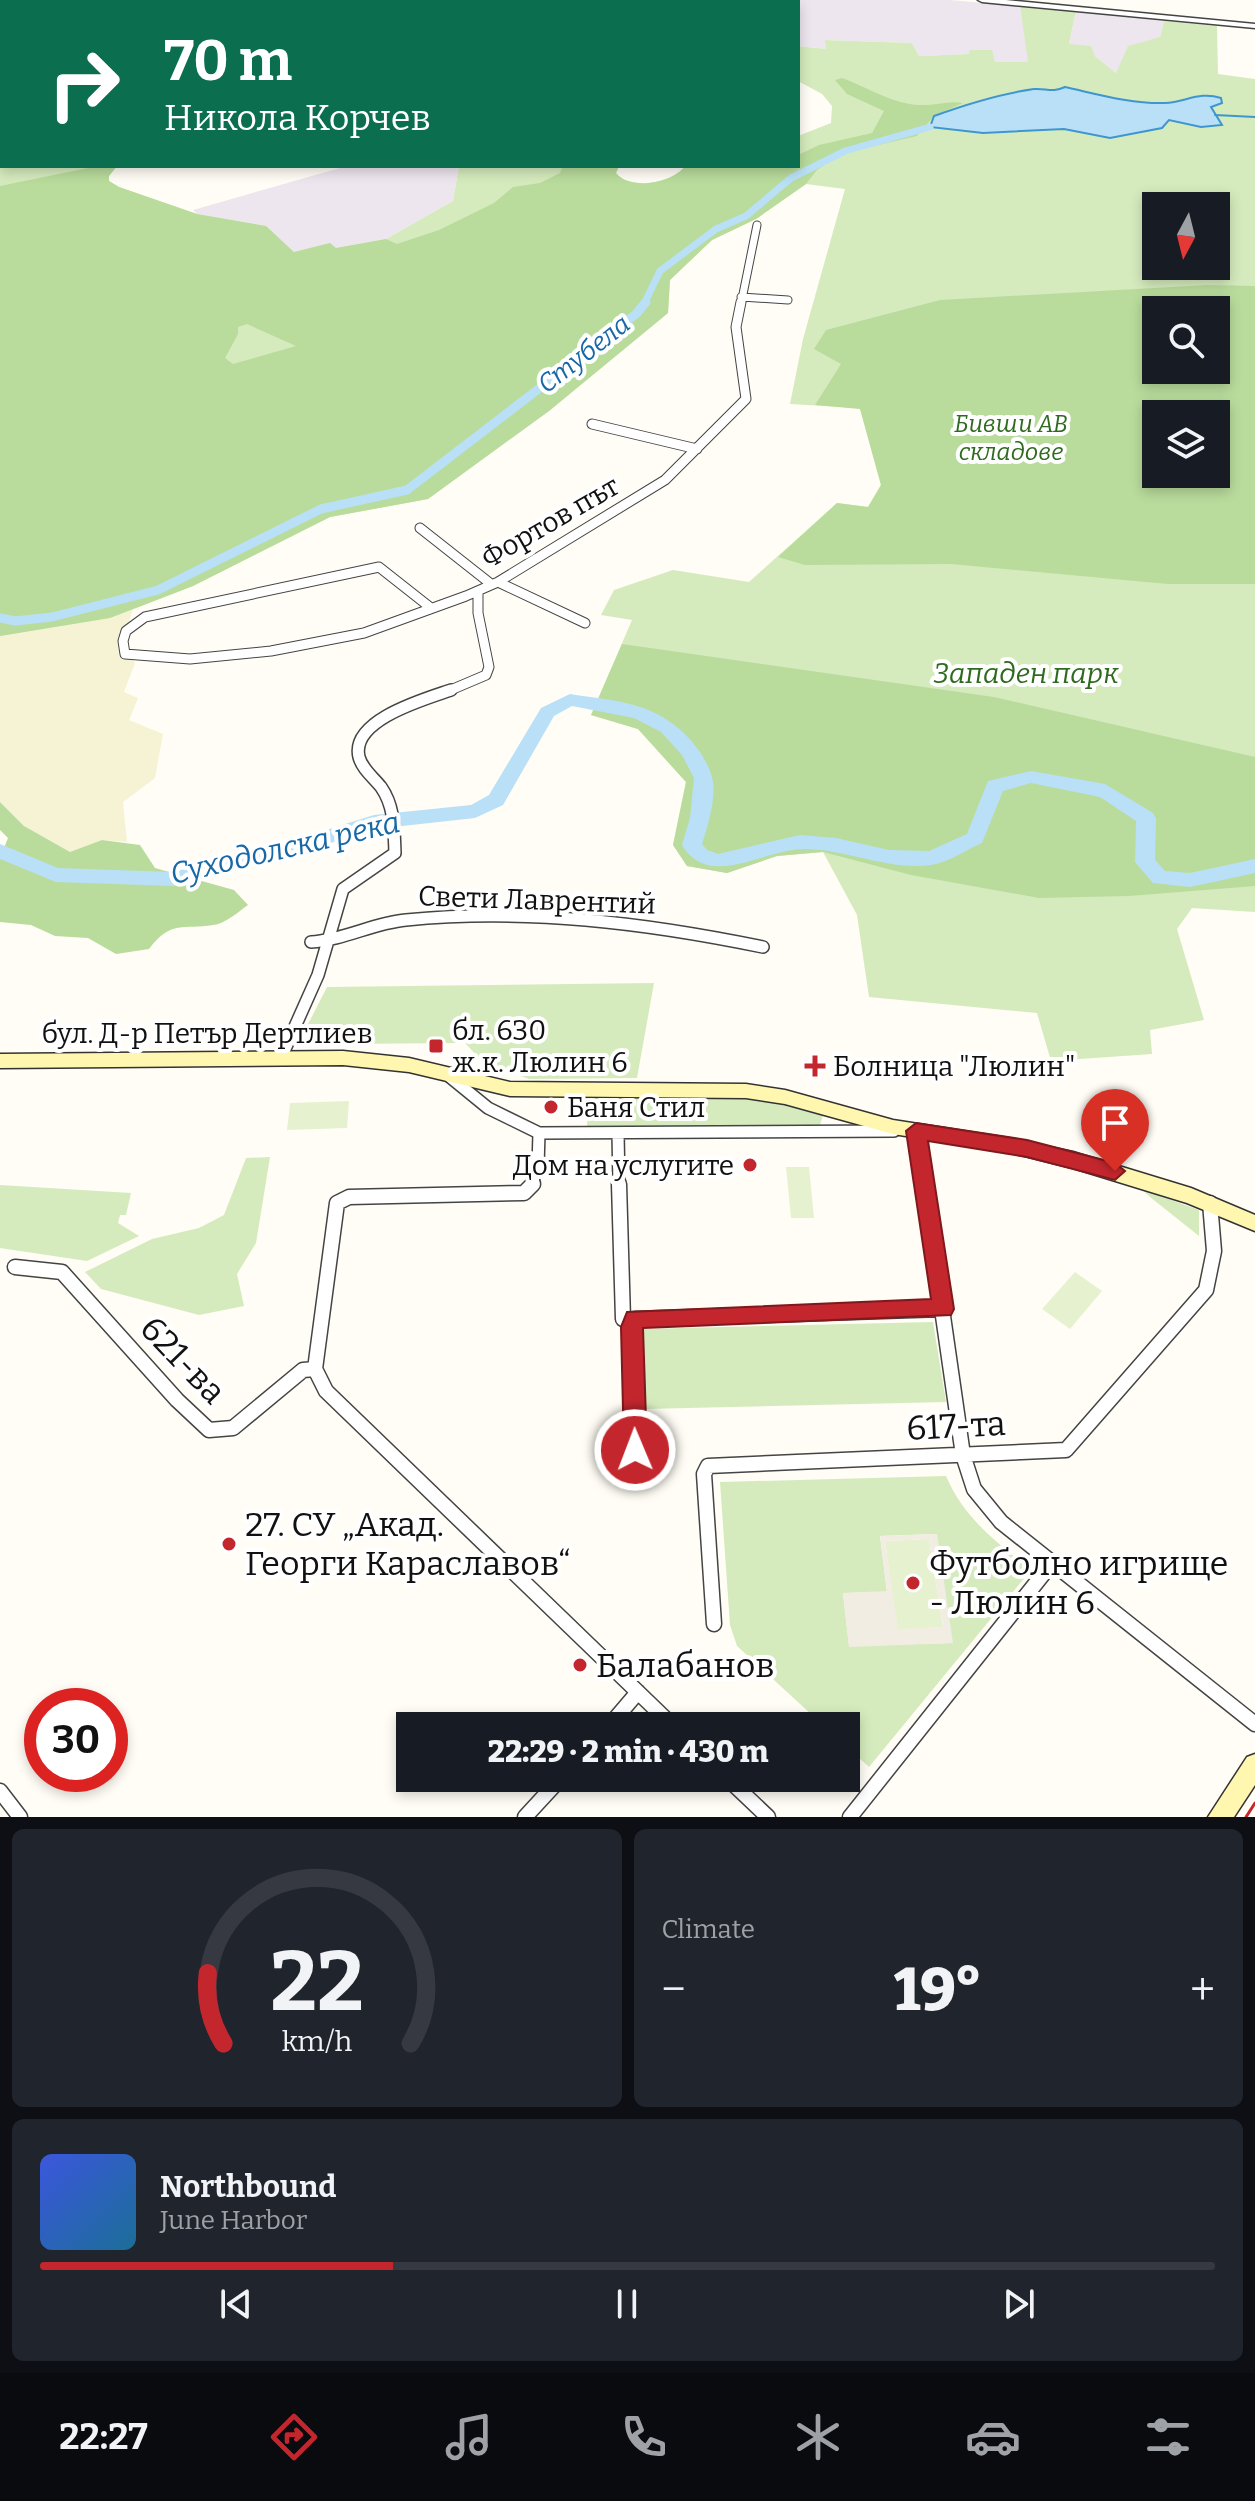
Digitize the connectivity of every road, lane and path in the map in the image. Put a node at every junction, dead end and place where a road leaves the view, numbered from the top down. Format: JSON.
{"nodes":[{"id":1,"x":982,"y":0,"type":"edge"},
{"id":2,"x":1046,"y":3,"type":"edge"},
{"id":3,"x":1255,"y":26,"type":"edge"},
{"id":4,"x":757,"y":225,"type":"dead end"},
{"id":5,"x":741,"y":297,"type":"junction"},
{"id":6,"x":788,"y":300,"type":"dead end"},
{"id":7,"x":592,"y":424,"type":"dead end"},
{"id":8,"x":697,"y":449,"type":"junction"},
{"id":9,"x":420,"y":528,"type":"dead end"},
{"id":10,"x":494,"y":583,"type":"junction"},
{"id":11,"x":478,"y":591,"type":"junction"},
{"id":12,"x":431,"y":608,"type":"junction"},
{"id":13,"x":585,"y":623,"type":"dead end"},
{"id":14,"x":311,"y":942,"type":"dead end"},
{"id":15,"x":332,"y":942,"type":"junction"},
{"id":16,"x":763,"y":947,"type":"dead end"},
{"id":17,"x":281,"y":1058,"type":"junction"},
{"id":18,"x":0,"y":1061,"type":"edge"},
{"id":19,"x":450,"y":1077,"type":"junction"},
{"id":20,"x":916,"y":1131,"type":"junction"},
{"id":21,"x":539,"y":1133,"type":"junction"},
{"id":22,"x":618,"y":1133,"type":"junction"},
{"id":23,"x":1210,"y":1203,"type":"junction"},
{"id":24,"x":1255,"y":1223,"type":"edge"},
{"id":25,"x":15,"y":1267,"type":"dead end"},
{"id":26,"x":943,"y":1309,"type":"junction"},
{"id":27,"x":623,"y":1319,"type":"dead end"},
{"id":28,"x":315,"y":1369,"type":"junction"},
{"id":29,"x":635,"y":1450,"type":"dead end"},
{"id":30,"x":963,"y":1455,"type":"junction"},
{"id":31,"x":1052,"y":1563,"type":"junction"},
{"id":32,"x":714,"y":1624,"type":"dead end"},
{"id":33,"x":638,"y":1692,"type":"junction"},
{"id":34,"x":621,"y":1712,"type":"edge"},
{"id":35,"x":659,"y":1712,"type":"edge"},
{"id":36,"x":1255,"y":1724,"type":"edge"},
{"id":37,"x":1255,"y":1765,"type":"edge"},
{"id":38,"x":0,"y":1791,"type":"edge"},
{"id":39,"x":548,"y":1792,"type":"edge"},
{"id":40,"x":742,"y":1792,"type":"edge"},
{"id":41,"x":20,"y":1817,"type":"edge"},
{"id":42,"x":525,"y":1817,"type":"edge"},
{"id":43,"x":768,"y":1817,"type":"edge"},
{"id":44,"x":850,"y":1817,"type":"edge"},
{"id":45,"x":1220,"y":1817,"type":"edge"}],
"edges":[{"from":1,"to":2,"type":"street"},
{"from":2,"to":3,"type":"street"},
{"from":4,"to":5,"type":"street","name":"Фортов път"},
{"from":5,"to":6,"type":"street"},
{"from":5,"to":8,"type":"street","name":"Фортов път"},
{"from":7,"to":8,"type":"street"},
{"from":8,"to":10,"type":"street","name":"Фортов път"},
{"from":9,"to":10,"type":"street"},
{"from":10,"to":11,"type":"street","name":"Фортов път"},
{"from":10,"to":13,"type":"street"},
{"from":11,"to":12,"type":"street"},
{"from":11,"to":15,"type":"street","name":"Фортов път"},
{"from":12,"to":12,"type":"street"},
{"from":14,"to":15,"type":"street","name":"Свети Лаврентий"},
{"from":15,"to":16,"type":"street","name":"Свети Лаврентий"},
{"from":15,"to":17,"type":"street","name":"Фортов път"},
{"from":17,"to":18,"type":"main road","name":"бул. Д-р Петър Дертлиев"},
{"from":17,"to":19,"type":"main road","name":"бул. Д-р Петър Дертлиев"},
{"from":19,"to":20,"type":"main road","name":"бул. Д-р Петър Дертлиев"},
{"from":19,"to":21,"type":"street"},
{"from":20,"to":22,"type":"street"},
{"from":20,"to":23,"type":"main road","name":"бул. Д-р Петър Дертлиев"},
{"from":20,"to":26,"type":"street"},
{"from":21,"to":22,"type":"street"},
{"from":21,"to":28,"type":"street"},
{"from":22,"to":27,"type":"street"},
{"from":23,"to":24,"type":"main road","name":"бул. Д-р Петър Дертлиев"},
{"from":23,"to":30,"type":"street","name":"617-та"},
{"from":25,"to":28,"type":"street","name":"621-ва"},
{"from":26,"to":29,"type":"street"},
{"from":26,"to":30,"type":"street"},
{"from":28,"to":33,"type":"street"},
{"from":30,"to":31,"type":"street"},
{"from":30,"to":32,"type":"street","name":"617-та"},
{"from":31,"to":36,"type":"street"},
{"from":31,"to":44,"type":"street"},
{"from":33,"to":34,"type":"street"},
{"from":33,"to":35,"type":"street"},
{"from":37,"to":45,"type":"main road"},
{"from":38,"to":41,"type":"street"},
{"from":39,"to":42,"type":"street"},
{"from":40,"to":43,"type":"street"}]}
